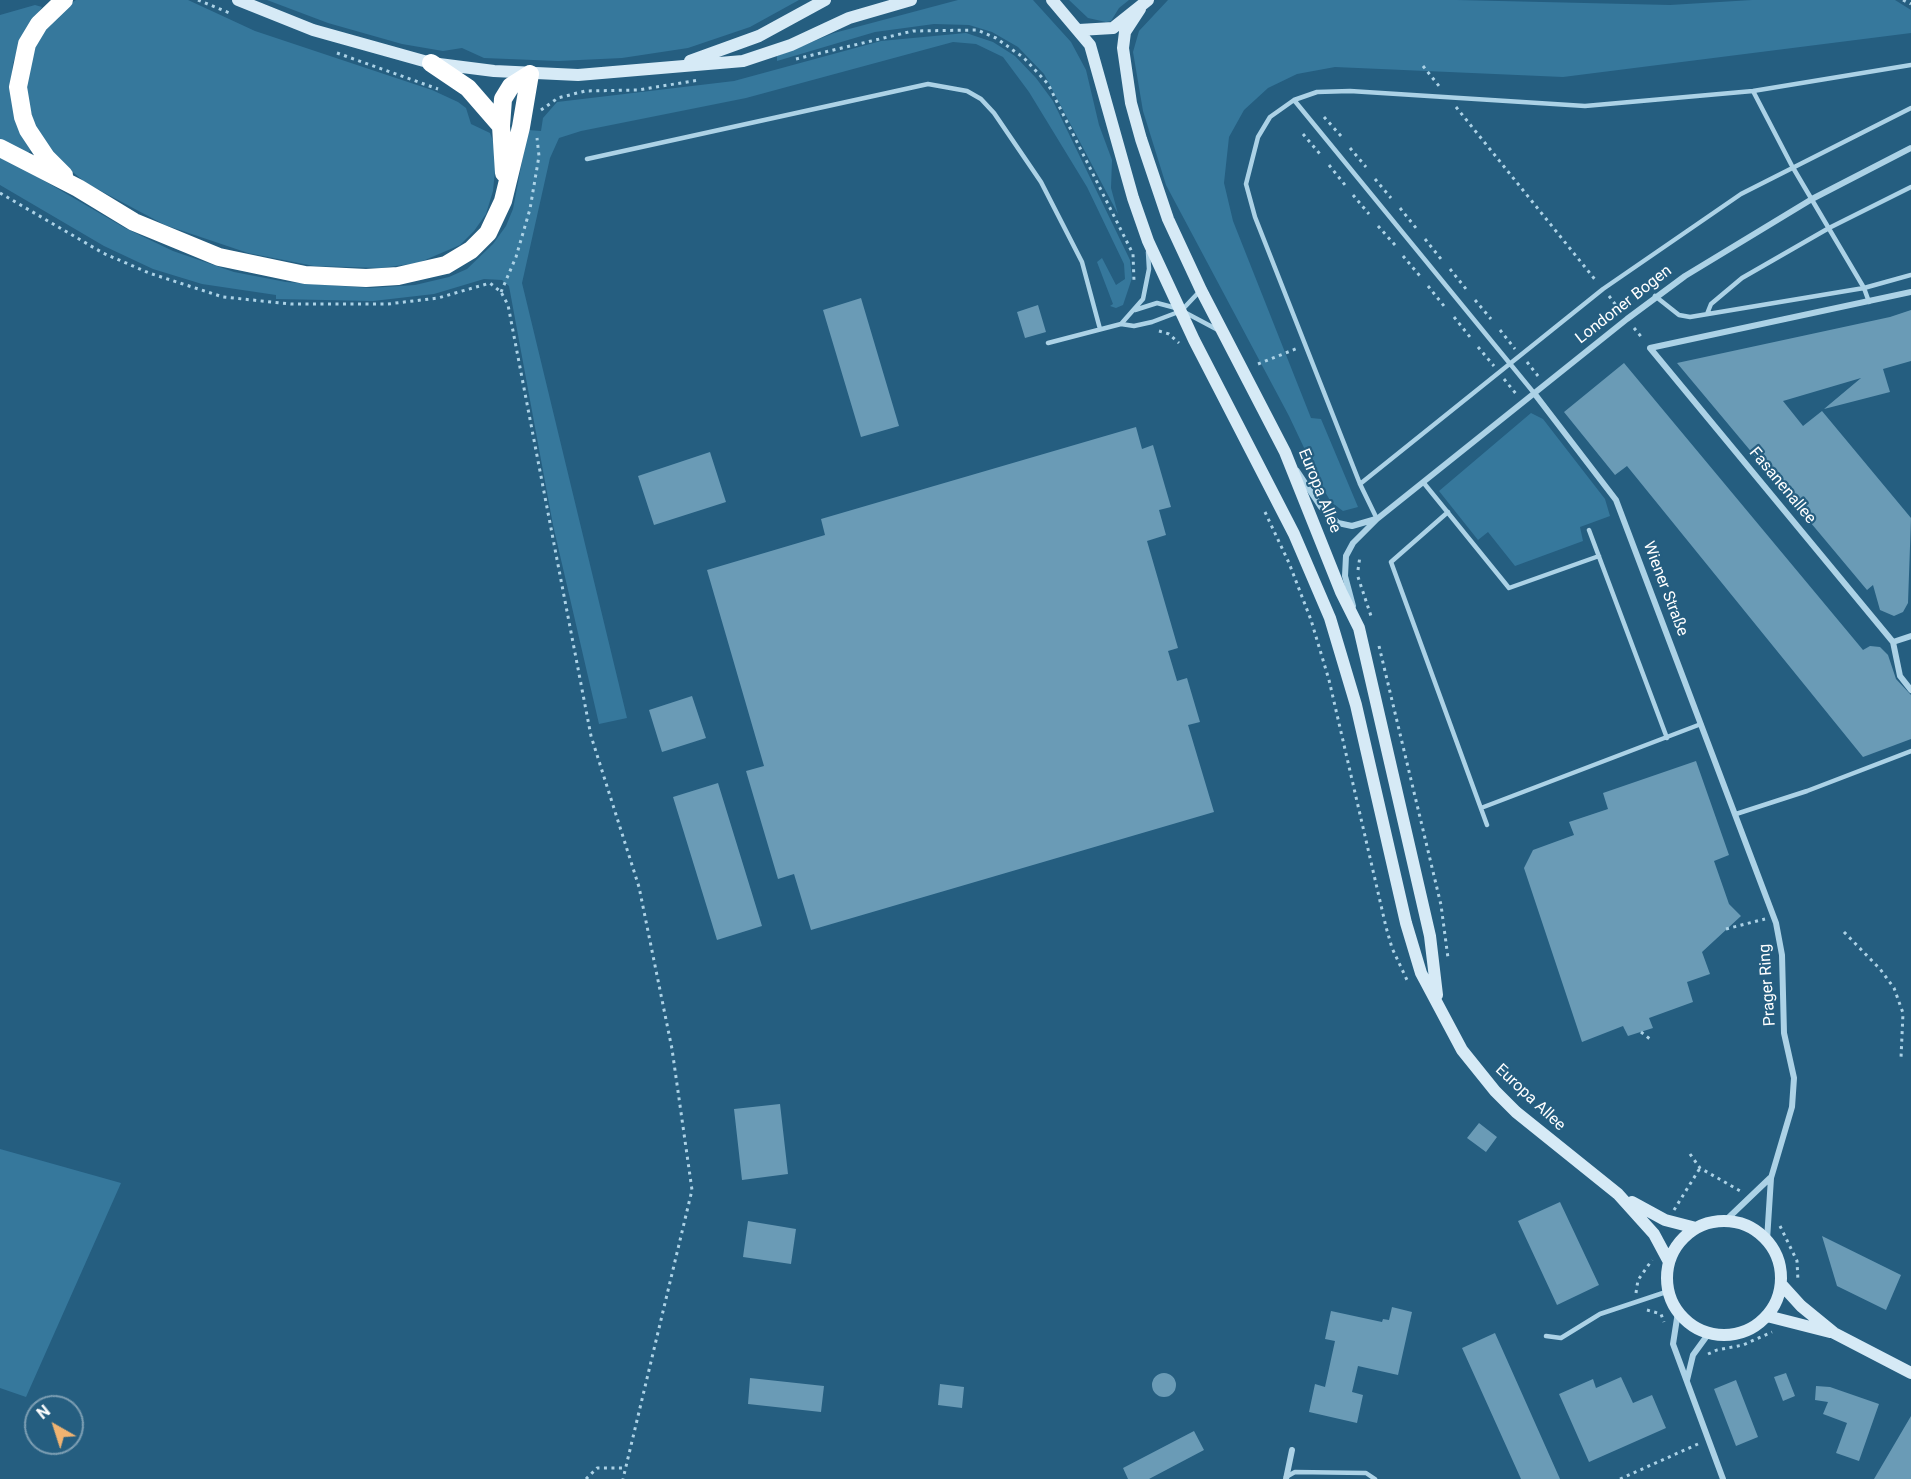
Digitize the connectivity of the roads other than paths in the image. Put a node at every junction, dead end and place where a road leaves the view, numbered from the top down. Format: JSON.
{"nodes":[{"id":1,"x":64,"y":0,"type":"edge"},
{"id":2,"x":238,"y":0,"type":"edge"},
{"id":3,"x":825,"y":0,"type":"edge"},
{"id":4,"x":911,"y":0,"type":"edge"},
{"id":5,"x":1052,"y":0,"type":"edge"},
{"id":6,"x":1144,"y":4,"type":"edge"},
{"id":7,"x":1079,"y":30,"type":"junction"},
{"id":8,"x":431,"y":63,"type":"junction"},
{"id":9,"x":1911,"y":65,"type":"edge"},
{"id":10,"x":675,"y":66,"type":"junction"},
{"id":11,"x":530,"y":74,"type":"junction"},
{"id":12,"x":1753,"y":91,"type":"junction"},
{"id":13,"x":1294,"y":100,"type":"junction"},
{"id":14,"x":1911,"y":108,"type":"edge"},
{"id":15,"x":501,"y":126,"type":"junction"},
{"id":16,"x":0,"y":148,"type":"edge"},
{"id":17,"x":1911,"y":148,"type":"edge"},
{"id":18,"x":587,"y":159,"type":"dead end"},
{"id":19,"x":1792,"y":166,"type":"junction"},
{"id":20,"x":1911,"y":186,"type":"edge"},
{"id":21,"x":78,"y":188,"type":"junction"},
{"id":22,"x":505,"y":190,"type":"junction"},
{"id":23,"x":1812,"y":199,"type":"junction"},
{"id":24,"x":1829,"y":228,"type":"junction"},
{"id":25,"x":1148,"y":241,"type":"junction"},
{"id":26,"x":1911,"y":275,"type":"edge"},
{"id":27,"x":1864,"y":288,"type":"junction"},
{"id":28,"x":1201,"y":290,"type":"junction"},
{"id":29,"x":1911,"y":292,"type":"edge"},
{"id":30,"x":1655,"y":296,"type":"junction"},
{"id":31,"x":1869,"y":302,"type":"junction"},
{"id":32,"x":1135,"y":310,"type":"junction"},
{"id":33,"x":1181,"y":311,"type":"junction"},
{"id":34,"x":1707,"y":314,"type":"junction"},
{"id":35,"x":1121,"y":324,"type":"junction"},
{"id":36,"x":1100,"y":329,"type":"junction"},
{"id":37,"x":1224,"y":332,"type":"junction"},
{"id":38,"x":1048,"y":343,"type":"dead end"},
{"id":39,"x":1510,"y":364,"type":"junction"},
{"id":40,"x":1534,"y":393,"type":"junction"},
{"id":41,"x":1286,"y":452,"type":"junction"},
{"id":42,"x":1423,"y":482,"type":"junction"},
{"id":43,"x":1360,"y":484,"type":"junction"},
{"id":44,"x":1448,"y":512,"type":"junction"},
{"id":45,"x":1377,"y":519,"type":"junction"},
{"id":46,"x":1589,"y":530,"type":"dead end"},
{"id":47,"x":1599,"y":556,"type":"junction"},
{"id":48,"x":1359,"y":628,"type":"junction"},
{"id":49,"x":1911,"y":636,"type":"edge"},
{"id":50,"x":1893,"y":642,"type":"junction"},
{"id":51,"x":1911,"y":690,"type":"edge"},
{"id":52,"x":1701,"y":724,"type":"junction"},
{"id":53,"x":1667,"y":738,"type":"junction"},
{"id":54,"x":1911,"y":751,"type":"edge"},
{"id":55,"x":1481,"y":808,"type":"junction"},
{"id":56,"x":1736,"y":814,"type":"junction"},
{"id":57,"x":1487,"y":825,"type":"dead end"},
{"id":58,"x":1440,"y":1008,"type":"junction"},
{"id":59,"x":1771,"y":1178,"type":"junction"},
{"id":60,"x":1618,"y":1194,"type":"junction"},
{"id":61,"x":1725,"y":1221,"type":"junction"},
{"id":62,"x":1696,"y":1228,"type":"junction"},
{"id":63,"x":1767,"y":1240,"type":"junction"},
{"id":64,"x":1669,"y":1262,"type":"junction"},
{"id":65,"x":1781,"y":1284,"type":"junction"},
{"id":66,"x":1669,"y":1291,"type":"junction"},
{"id":67,"x":1678,"y":1312,"type":"junction"},
{"id":68,"x":1767,"y":1316,"type":"junction"},
{"id":69,"x":1709,"y":1333,"type":"junction"},
{"id":70,"x":1834,"y":1333,"type":"junction"},
{"id":71,"x":1546,"y":1336,"type":"dead end"},
{"id":72,"x":1911,"y":1373,"type":"edge"},
{"id":73,"x":1687,"y":1381,"type":"junction"},
{"id":74,"x":1292,"y":1450,"type":"dead end"},
{"id":75,"x":1286,"y":1478,"type":"edge"},
{"id":76,"x":1375,"y":1479,"type":"edge"},
{"id":77,"x":1723,"y":1479,"type":"edge"}],
"edges":[{"from":1,"to":21,"type":"highway"},
{"from":2,"to":8,"type":"main road"},
{"from":3,"to":10,"type":"main road"},
{"from":4,"to":10,"type":"main road"},
{"from":5,"to":7,"type":"main road","name":"Europa Allee"},
{"from":6,"to":7,"type":"main road"},
{"from":6,"to":28,"type":"main road","name":"Europa Allee"},
{"from":7,"to":25,"type":"main road","name":"Europa Allee"},
{"from":8,"to":11,"type":"main road"},
{"from":8,"to":15,"type":"highway"},
{"from":9,"to":12,"type":"lane"},
{"from":10,"to":11,"type":"main road"},
{"from":11,"to":15,"type":"highway"},
{"from":11,"to":22,"type":"highway"},
{"from":12,"to":13,"type":"lane"},
{"from":12,"to":19,"type":"lane"},
{"from":13,"to":39,"type":"lane"},
{"from":13,"to":43,"type":"lane"},
{"from":14,"to":19,"type":"lane"},
{"from":15,"to":22,"type":"highway"},
{"from":16,"to":21,"type":"highway"},
{"from":17,"to":23,"type":"street","name":"Londoner Bogen"},
{"from":18,"to":36,"type":"lane"},
{"from":19,"to":23,"type":"lane"},
{"from":19,"to":39,"type":"lane"},
{"from":20,"to":24,"type":"lane"},
{"from":21,"to":22,"type":"highway"},
{"from":23,"to":24,"type":"lane"},
{"from":23,"to":30,"type":"street","name":"Londoner Bogen"},
{"from":24,"to":27,"type":"lane"},
{"from":24,"to":34,"type":"lane"},
{"from":25,"to":32,"type":"lane"},
{"from":25,"to":33,"type":"main road","name":"Europa Allee"},
{"from":26,"to":27,"type":"lane"},
{"from":27,"to":31,"type":"lane"},
{"from":27,"to":34,"type":"lane"},
{"from":28,"to":33,"type":"lane"},
{"from":28,"to":37,"type":"main road","name":"Europa Allee"},
{"from":29,"to":31,"type":"street"},
{"from":30,"to":34,"type":"lane"},
{"from":30,"to":40,"type":"street","name":"Londoner Bogen"},
{"from":31,"to":50,"type":"street","name":"Fasanenallee"},
{"from":32,"to":33,"type":"lane"},
{"from":32,"to":35,"type":"lane"},
{"from":33,"to":35,"type":"lane"},
{"from":33,"to":37,"type":"lane"},
{"from":33,"to":58,"type":"main road","name":"Europa Allee"},
{"from":35,"to":36,"type":"lane"},
{"from":36,"to":38,"type":"lane"},
{"from":37,"to":41,"type":"main road","name":"Europa Allee"},
{"from":39,"to":40,"type":"lane"},
{"from":39,"to":43,"type":"lane"},
{"from":40,"to":42,"type":"street","name":"Londoner Bogen"},
{"from":40,"to":52,"type":"street","name":"Wiener Straße"},
{"from":41,"to":45,"type":"street","name":"Londoner Bogen"},
{"from":41,"to":48,"type":"main road","name":"Europa Allee"},
{"from":42,"to":44,"type":"lane"},
{"from":42,"to":45,"type":"street","name":"Londoner Bogen"},
{"from":43,"to":45,"type":"lane"},
{"from":44,"to":47,"type":"lane"},
{"from":44,"to":55,"type":"lane"},
{"from":45,"to":48,"type":"street","name":"Londoner Bogen"},
{"from":46,"to":47,"type":"lane"},
{"from":47,"to":53,"type":"lane"},
{"from":48,"to":58,"type":"main road","name":"Europa Allee"},
{"from":49,"to":50,"type":"street"},
{"from":50,"to":51,"type":"street"},
{"from":52,"to":53,"type":"lane"},
{"from":52,"to":56,"type":"street","name":"Wiener Straße"},
{"from":53,"to":55,"type":"lane"},
{"from":54,"to":56,"type":"lane"},
{"from":55,"to":57,"type":"lane"},
{"from":56,"to":59,"type":"street","name":"Prager Ring"},
{"from":58,"to":60,"type":"main road","name":"Europa Allee"},
{"from":59,"to":61,"type":"street"},
{"from":59,"to":63,"type":"street"},
{"from":60,"to":62,"type":"main road","name":"Europa Allee"},
{"from":60,"to":64,"type":"main road","name":"Europa Allee"},
{"from":61,"to":62,"type":"main road"},
{"from":61,"to":63,"type":"main road"},
{"from":62,"to":64,"type":"main road"},
{"from":63,"to":65,"type":"main road"},
{"from":64,"to":66,"type":"main road"},
{"from":65,"to":68,"type":"main road"},
{"from":65,"to":70,"type":"main road"},
{"from":66,"to":67,"type":"main road"},
{"from":66,"to":71,"type":"lane"},
{"from":67,"to":69,"type":"main road"},
{"from":67,"to":73,"type":"street"},
{"from":68,"to":69,"type":"main road"},
{"from":68,"to":70,"type":"main road"},
{"from":69,"to":73,"type":"street"},
{"from":70,"to":72,"type":"main road"},
{"from":73,"to":77,"type":"street"},
{"from":74,"to":75,"type":"street"},
{"from":75,"to":76,"type":"lane"}]}
